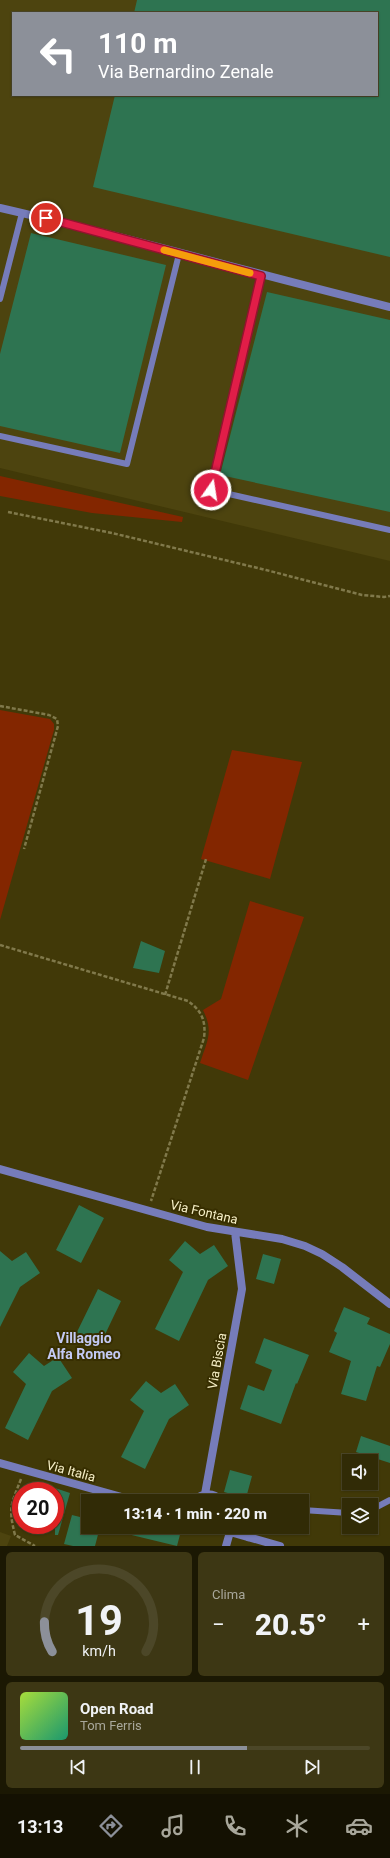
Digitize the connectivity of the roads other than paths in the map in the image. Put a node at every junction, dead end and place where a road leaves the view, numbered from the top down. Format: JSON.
{"nodes":[{"id":1,"x":0,"y":208,"type":"edge"},
{"id":2,"x":22,"y":213,"type":"junction"},
{"id":3,"x":179,"y":254,"type":"junction"},
{"id":4,"x":261,"y":276,"type":"junction"},
{"id":5,"x":0,"y":298,"type":"edge"},
{"id":6,"x":390,"y":307,"type":"edge"},
{"id":7,"x":0,"y":436,"type":"edge"},
{"id":8,"x":390,"y":530,"type":"edge"},
{"id":9,"x":0,"y":1169,"type":"edge"},
{"id":10,"x":236,"y":1232,"type":"junction"},
{"id":11,"x":390,"y":1304,"type":"edge"},
{"id":12,"x":0,"y":1464,"type":"edge"},
{"id":13,"x":111,"y":1494,"type":"edge"},
{"id":14,"x":205,"y":1494,"type":"edge"},
{"id":15,"x":390,"y":1500,"type":"edge"},
{"id":16,"x":378,"y":1506,"type":"edge"},
{"id":17,"x":309,"y":1510,"type":"edge"},
{"id":18,"x":342,"y":1513,"type":"edge"},
{"id":19,"x":228,"y":1534,"type":"edge"},
{"id":20,"x":238,"y":1534,"type":"edge"},
{"id":21,"x":246,"y":1534,"type":"edge"},
{"id":22,"x":248,"y":1538,"type":"junction"},
{"id":23,"x":226,"y":1546,"type":"edge"},
{"id":24,"x":280,"y":1546,"type":"edge"}],
"edges":[{"from":1,"to":2,"type":"street"},
{"from":2,"to":3,"type":"street"},
{"from":2,"to":5,"type":"lane"},
{"from":3,"to":4,"type":"street"},
{"from":3,"to":7,"type":"lane"},
{"from":4,"to":6,"type":"street"},
{"from":4,"to":8,"type":"lane"},
{"from":9,"to":10,"type":"street","name":"Via Fontana"},
{"from":10,"to":11,"type":"street","name":"Via Fontana"},
{"from":10,"to":14,"type":"street","name":"Via Biscia"},
{"from":12,"to":13,"type":"street","name":"Via Italia"},
{"from":15,"to":16,"type":"lane"},
{"from":17,"to":18,"type":"lane"},
{"from":19,"to":23,"type":"street"},
{"from":20,"to":22,"type":"street"},
{"from":21,"to":22,"type":"lane"},
{"from":22,"to":24,"type":"street"}]}
